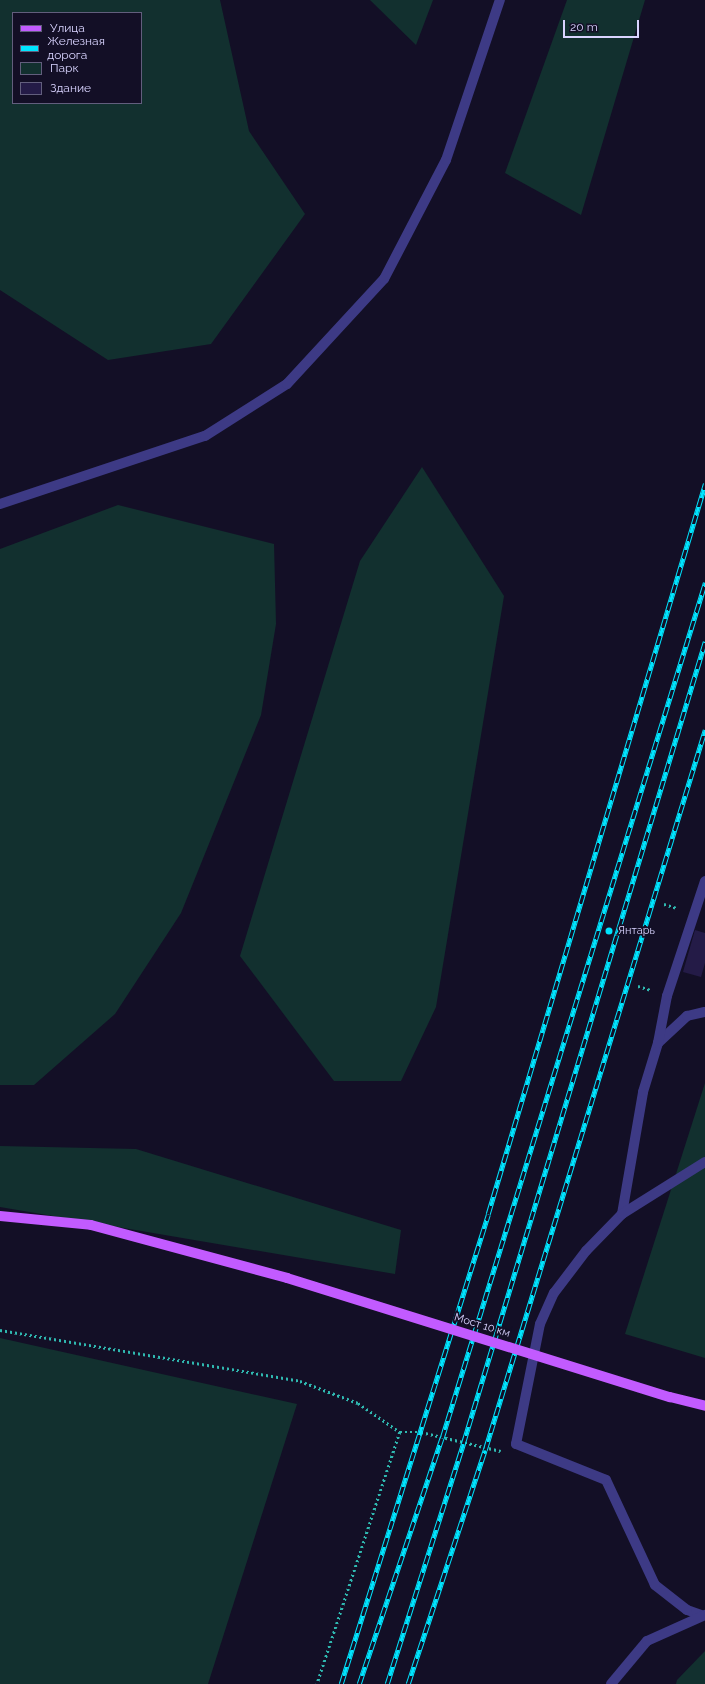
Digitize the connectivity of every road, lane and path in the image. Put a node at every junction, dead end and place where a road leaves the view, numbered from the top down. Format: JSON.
{"nodes":[{"id":1,"x":500,"y":0,"type":"edge"},
{"id":2,"x":0,"y":504,"type":"edge"},
{"id":3,"x":705,"y":881,"type":"edge"},
{"id":4,"x":705,"y":1012,"type":"edge"},
{"id":5,"x":658,"y":1043,"type":"junction"},
{"id":6,"x":705,"y":1162,"type":"edge"},
{"id":7,"x":622,"y":1214,"type":"junction"},
{"id":8,"x":0,"y":1216,"type":"edge"},
{"id":9,"x":0,"y":1330,"type":"edge"},
{"id":10,"x":705,"y":1406,"type":"edge"},
{"id":11,"x":400,"y":1432,"type":"junction"},
{"id":12,"x":498,"y":1453,"type":"dead end"},
{"id":13,"x":703,"y":1615,"type":"edge"},
{"id":14,"x":317,"y":1684,"type":"edge"},
{"id":15,"x":611,"y":1684,"type":"edge"}],
"edges":[{"from":1,"to":2,"type":"street"},
{"from":3,"to":5,"type":"street"},
{"from":4,"to":5,"type":"street"},
{"from":5,"to":7,"type":"street"},
{"from":6,"to":7,"type":"street"},
{"from":7,"to":13,"type":"street"},
{"from":8,"to":10,"type":"main road","name":"Мост 10 км","bridge":true},
{"from":9,"to":11,"type":"path"},
{"from":11,"to":12,"type":"path"},
{"from":11,"to":14,"type":"path"},
{"from":13,"to":15,"type":"street"}]}
